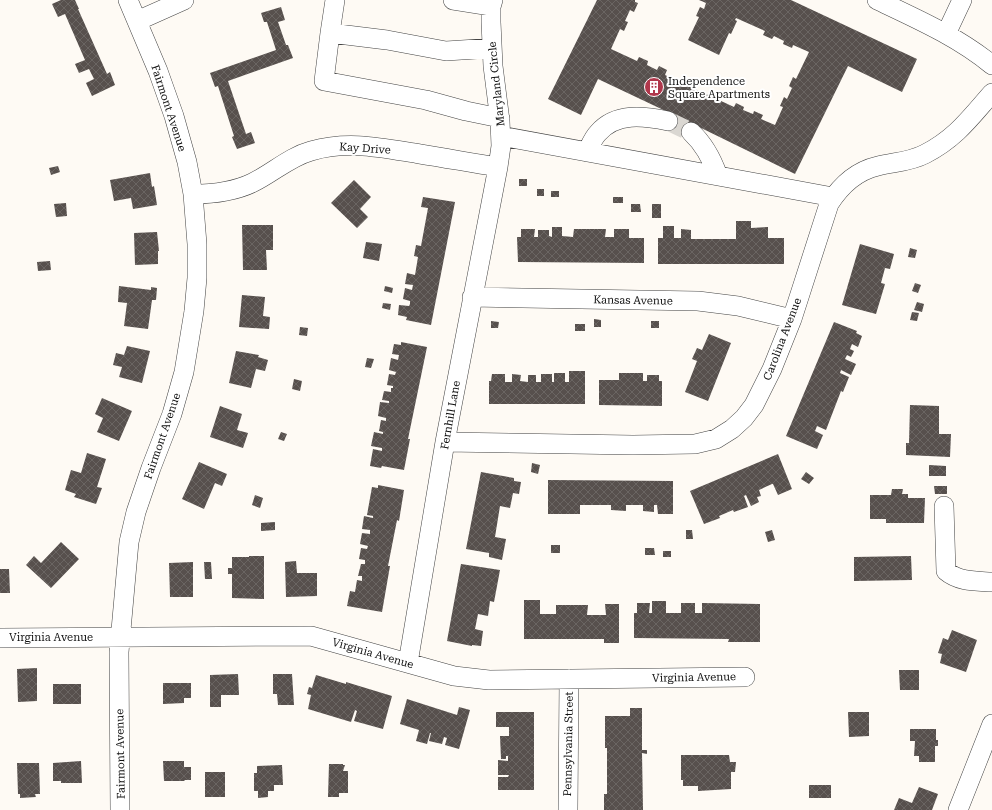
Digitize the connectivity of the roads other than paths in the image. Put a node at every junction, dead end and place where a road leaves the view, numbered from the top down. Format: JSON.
{"nodes":[{"id":1,"x":128,"y":0,"type":"edge"},
{"id":2,"x":184,"y":0,"type":"edge"},
{"id":3,"x":335,"y":0,"type":"edge"},
{"id":4,"x":453,"y":0,"type":"edge"},
{"id":5,"x":877,"y":0,"type":"edge"},
{"id":6,"x":962,"y":0,"type":"edge"},
{"id":7,"x":492,"y":3,"type":"edge"},
{"id":8,"x":137,"y":22,"type":"junction"},
{"id":9,"x":330,"y":33,"type":"junction"},
{"id":10,"x":946,"y":34,"type":"junction"},
{"id":11,"x":492,"y":48,"type":"junction"},
{"id":12,"x":992,"y":65,"type":"edge"},
{"id":13,"x":992,"y":92,"type":"edge"},
{"id":14,"x":668,"y":120,"type":"tunnel mouth"},
{"id":15,"x":500,"y":127,"type":"junction"},
{"id":16,"x":691,"y":132,"type":"tunnel mouth"},
{"id":17,"x":587,"y":152,"type":"junction"},
{"id":18,"x":498,"y":167,"type":"junction"},
{"id":19,"x":718,"y":176,"type":"junction"},
{"id":20,"x":193,"y":194,"type":"junction"},
{"id":21,"x":834,"y":197,"type":"junction"},
{"id":22,"x":472,"y":296,"type":"junction"},
{"id":23,"x":792,"y":319,"type":"junction"},
{"id":24,"x":445,"y":442,"type":"junction"},
{"id":25,"x":944,"y":506,"type":"dead end"},
{"id":26,"x":992,"y":582,"type":"edge"},
{"id":27,"x":120,"y":637,"type":"junction"},
{"id":28,"x":0,"y":638,"type":"edge"},
{"id":29,"x":408,"y":663,"type":"junction"},
{"id":30,"x":745,"y":677,"type":"dead end"},
{"id":31,"x":569,"y":679,"type":"junction"},
{"id":32,"x":992,"y":724,"type":"edge"},
{"id":33,"x":120,"y":810,"type":"edge"},
{"id":34,"x":568,"y":810,"type":"edge"},
{"id":35,"x":958,"y":810,"type":"edge"}],
"edges":[{"from":1,"to":8,"type":"street","name":"Fairmont Avenue"},
{"from":2,"to":8,"type":"street"},
{"from":3,"to":9,"type":"street"},
{"from":4,"to":7,"type":"street"},
{"from":5,"to":10,"type":"street"},
{"from":6,"to":10,"type":"street"},
{"from":7,"to":11,"type":"street","name":"Maryland Circle"},
{"from":8,"to":20,"type":"street","name":"Fairmont Avenue"},
{"from":9,"to":11,"type":"street"},
{"from":9,"to":15,"type":"street"},
{"from":10,"to":12,"type":"street"},
{"from":11,"to":15,"type":"street","name":"Maryland Circle"},
{"from":13,"to":21,"type":"street","name":"Carolina Avenue"},
{"from":14,"to":17,"type":"street"},
{"from":15,"to":17,"type":"street"},
{"from":15,"to":18,"type":"street","name":"Maryland Circle"},
{"from":16,"to":19,"type":"street"},
{"from":17,"to":19,"type":"street"},
{"from":18,"to":20,"type":"street","name":"Kay Drive"},
{"from":18,"to":22,"type":"street","name":"Fernhill Lane"},
{"from":19,"to":21,"type":"street"},
{"from":20,"to":27,"type":"street","name":"Fairmont Avenue"},
{"from":21,"to":23,"type":"street","name":"Carolina Avenue"},
{"from":22,"to":23,"type":"street","name":"Kansas Avenue"},
{"from":22,"to":24,"type":"street","name":"Fernhill Lane"},
{"from":23,"to":24,"type":"street","name":"Carolina Avenue"},
{"from":24,"to":29,"type":"street","name":"Fernhill Lane"},
{"from":25,"to":26,"type":"street"},
{"from":27,"to":28,"type":"street","name":"Virginia Avenue"},
{"from":27,"to":29,"type":"street","name":"Virginia Avenue"},
{"from":27,"to":33,"type":"street","name":"Fairmont Avenue"},
{"from":29,"to":31,"type":"street","name":"Virginia Avenue"},
{"from":30,"to":31,"type":"street","name":"Virginia Avenue"},
{"from":31,"to":34,"type":"street","name":"Pennsylvania Street"},
{"from":32,"to":35,"type":"street"}]}
